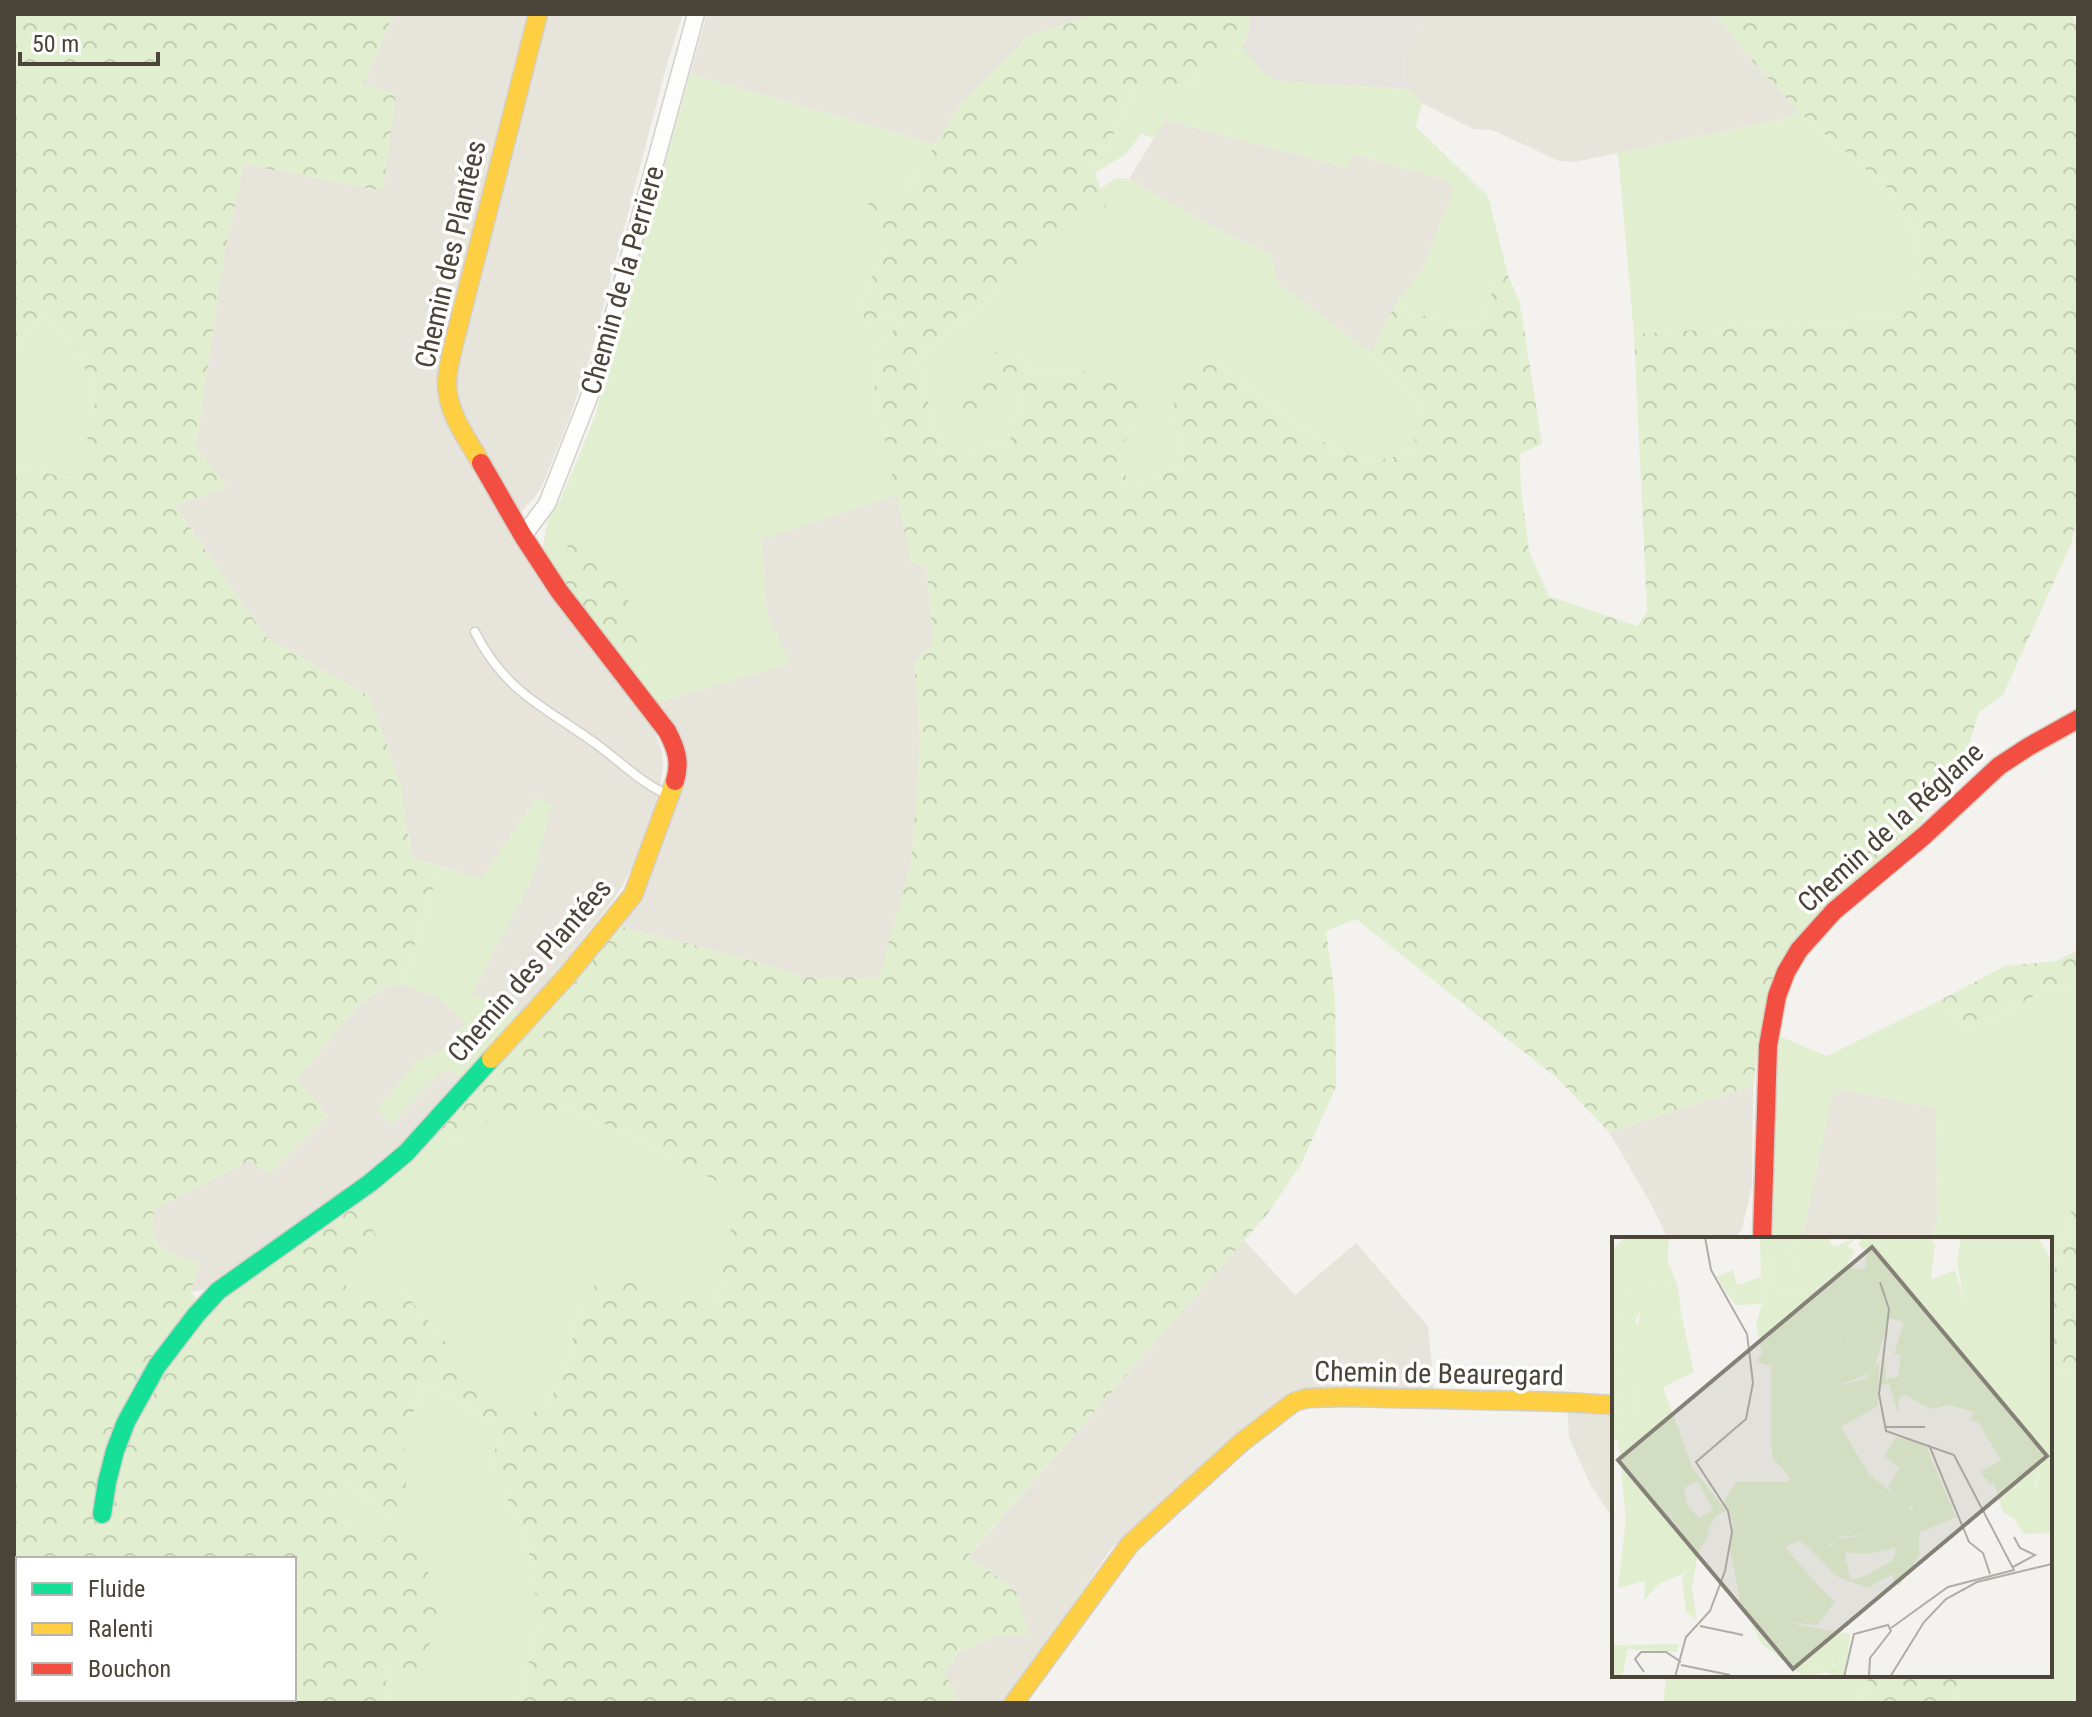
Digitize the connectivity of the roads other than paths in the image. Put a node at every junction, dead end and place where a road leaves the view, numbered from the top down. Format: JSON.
{"nodes":[{"id":1,"x":538,"y":14,"type":"edge"},
{"id":2,"x":696,"y":14,"type":"edge"},
{"id":3,"x":523,"y":536,"type":"junction"},
{"id":4,"x":475,"y":632,"type":"dead end"},
{"id":5,"x":2078,"y":719,"type":"edge"},
{"id":6,"x":669,"y":796,"type":"junction"},
{"id":7,"x":1762,"y":1237,"type":"edge"},
{"id":8,"x":1612,"y":1405,"type":"edge"},
{"id":9,"x":102,"y":1514,"type":"dead end"},
{"id":10,"x":1014,"y":1703,"type":"edge"}],
"edges":[{"from":1,"to":3,"type":"street","name":"Chemin des Plantées"},
{"from":2,"to":3,"type":"street","name":"Chemin de la Perriere"},
{"from":3,"to":6,"type":"street","name":"Chemin des Plantées"},
{"from":4,"to":6,"type":"lane"},
{"from":5,"to":7,"type":"street","name":"Chemin de la Réglane"},
{"from":6,"to":9,"type":"street","name":"Chemin des Plantées"},
{"from":8,"to":10,"type":"street","name":"Chemin de Beauregard"}]}
